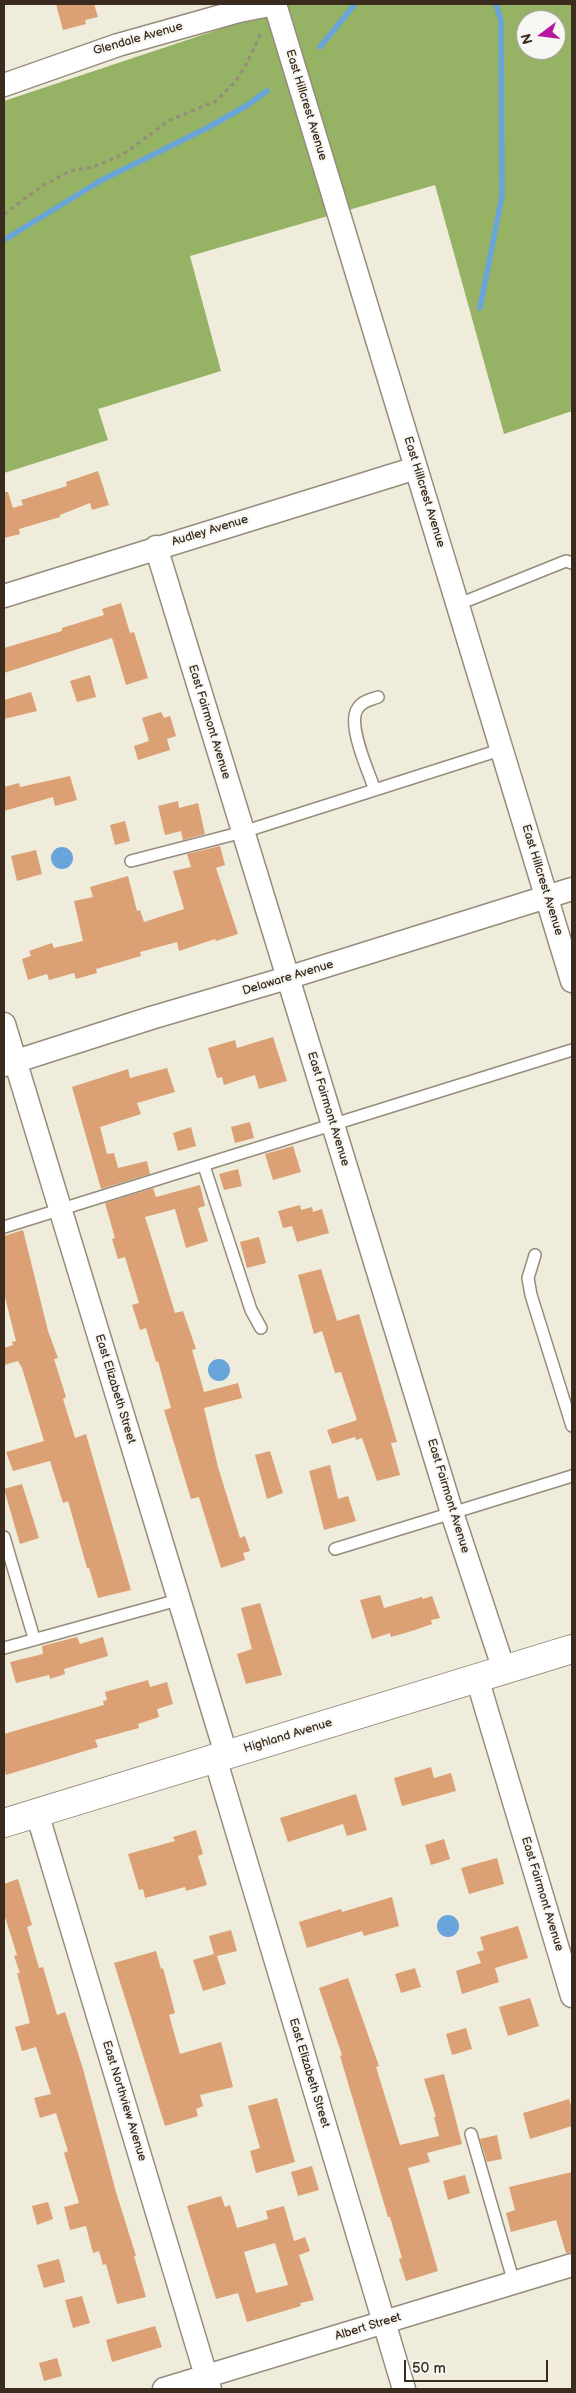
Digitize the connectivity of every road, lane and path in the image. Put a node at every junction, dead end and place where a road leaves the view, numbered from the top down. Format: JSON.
{"nodes":[{"id":1,"x":275,"y":4,"type":"edge"},
{"id":2,"x":5,"y":78,"type":"edge"},
{"id":3,"x":4,"y":214,"type":"edge"},
{"id":4,"x":416,"y":468,"type":"junction"},
{"id":5,"x":156,"y":547,"type":"junction"},
{"id":6,"x":572,"y":562,"type":"edge"},
{"id":7,"x":4,"y":596,"type":"edge"},
{"id":8,"x":459,"y":604,"type":"junction"},
{"id":9,"x":378,"y":697,"type":"dead end"},
{"id":10,"x":503,"y":749,"type":"junction"},
{"id":11,"x":375,"y":790,"type":"junction"},
{"id":12,"x":243,"y":832,"type":"junction"},
{"id":13,"x":131,"y":861,"type":"dead end"},
{"id":14,"x":572,"y":890,"type":"edge"},
{"id":15,"x":547,"y":898,"type":"junction"},
{"id":16,"x":287,"y":978,"type":"junction"},
{"id":17,"x":572,"y":981,"type":"edge"},
{"id":18,"x":4,"y":1024,"type":"edge"},
{"id":19,"x":572,"y":1050,"type":"edge"},
{"id":20,"x":10,"y":1064,"type":"edge"},
{"id":21,"x":333,"y":1126,"type":"junction"},
{"id":22,"x":204,"y":1166,"type":"junction"},
{"id":23,"x":60,"y":1210,"type":"junction"},
{"id":24,"x":4,"y":1227,"type":"edge"},
{"id":25,"x":535,"y":1255,"type":"dead end"},
{"id":26,"x":261,"y":1328,"type":"dead end"},
{"id":27,"x":572,"y":1426,"type":"edge"},
{"id":28,"x":572,"y":1476,"type":"edge"},
{"id":29,"x":452,"y":1513,"type":"junction"},
{"id":30,"x":4,"y":1537,"type":"edge"},
{"id":31,"x":335,"y":1549,"type":"dead end"},
{"id":32,"x":178,"y":1600,"type":"junction"},
{"id":33,"x":34,"y":1638,"type":"junction"},
{"id":34,"x":4,"y":1648,"type":"edge"},
{"id":35,"x":572,"y":1649,"type":"edge"},
{"id":36,"x":504,"y":1670,"type":"junction"},
{"id":37,"x":477,"y":1678,"type":"junction"},
{"id":38,"x":220,"y":1756,"type":"junction"},
{"id":39,"x":38,"y":1813,"type":"junction"},
{"id":40,"x":4,"y":1823,"type":"edge"},
{"id":41,"x":572,"y":1996,"type":"edge"},
{"id":42,"x":470,"y":2134,"type":"dead end"},
{"id":43,"x":572,"y":2265,"type":"edge"},
{"id":44,"x":514,"y":2283,"type":"junction"},
{"id":45,"x":384,"y":2322,"type":"junction"},
{"id":46,"x":208,"y":2383,"type":"edge"},
{"id":47,"x":164,"y":2389,"type":"edge"},
{"id":48,"x":404,"y":2389,"type":"edge"}],
"edges":[{"from":1,"to":2,"type":"street","name":"Glendale Avenue"},
{"from":1,"to":3,"type":"path"},
{"from":1,"to":4,"type":"street","name":"East Hillcrest Avenue"},
{"from":4,"to":5,"type":"street","name":"Audley Avenue"},
{"from":4,"to":8,"type":"street","name":"East Hillcrest Avenue"},
{"from":5,"to":7,"type":"street","name":"Audley Avenue"},
{"from":5,"to":12,"type":"street","name":"East Fairmont Avenue"},
{"from":6,"to":8,"type":"lane"},
{"from":8,"to":10,"type":"street","name":"East Hillcrest Avenue"},
{"from":9,"to":11,"type":"lane"},
{"from":10,"to":11,"type":"lane"},
{"from":10,"to":15,"type":"street","name":"East Hillcrest Avenue"},
{"from":11,"to":12,"type":"lane"},
{"from":12,"to":13,"type":"lane"},
{"from":12,"to":16,"type":"street","name":"East Fairmont Avenue"},
{"from":14,"to":15,"type":"street","name":"Delaware Avenue"},
{"from":15,"to":16,"type":"street","name":"Delaware Avenue"},
{"from":15,"to":17,"type":"street","name":"East Hillcrest Avenue"},
{"from":16,"to":20,"type":"street","name":"Delaware Avenue"},
{"from":16,"to":21,"type":"street","name":"East Fairmont Avenue"},
{"from":18,"to":20,"type":"street","name":"East Elizabeth Street"},
{"from":19,"to":21,"type":"lane"},
{"from":20,"to":23,"type":"street","name":"East Elizabeth Street"},
{"from":21,"to":22,"type":"lane"},
{"from":21,"to":29,"type":"street","name":"East Fairmont Avenue"},
{"from":22,"to":23,"type":"lane"},
{"from":22,"to":26,"type":"lane"},
{"from":23,"to":24,"type":"lane"},
{"from":23,"to":32,"type":"street","name":"East Elizabeth Street"},
{"from":25,"to":27,"type":"lane"},
{"from":28,"to":29,"type":"lane"},
{"from":29,"to":31,"type":"lane"},
{"from":29,"to":36,"type":"street","name":"East Fairmont Avenue"},
{"from":30,"to":33,"type":"lane"},
{"from":32,"to":33,"type":"lane"},
{"from":32,"to":38,"type":"street","name":"East Elizabeth Street"},
{"from":33,"to":34,"type":"lane"},
{"from":35,"to":36,"type":"main road","name":"Highland Avenue"},
{"from":36,"to":37,"type":"main road","name":"Highland Avenue"},
{"from":37,"to":38,"type":"main road","name":"Highland Avenue"},
{"from":37,"to":41,"type":"street","name":"East Fairmont Avenue"},
{"from":38,"to":39,"type":"main road","name":"Highland Avenue"},
{"from":38,"to":45,"type":"street","name":"East Elizabeth Street"},
{"from":39,"to":40,"type":"main road","name":"Highland Avenue"},
{"from":39,"to":46,"type":"street","name":"East Northview Avenue"},
{"from":42,"to":44,"type":"lane"},
{"from":43,"to":44,"type":"street","name":"Albert Street"},
{"from":44,"to":45,"type":"street","name":"Albert Street"},
{"from":45,"to":46,"type":"street","name":"Albert Street"},
{"from":45,"to":48,"type":"street","name":"East Elizabeth Street"},
{"from":46,"to":47,"type":"street","name":"Albert Street"}]}
